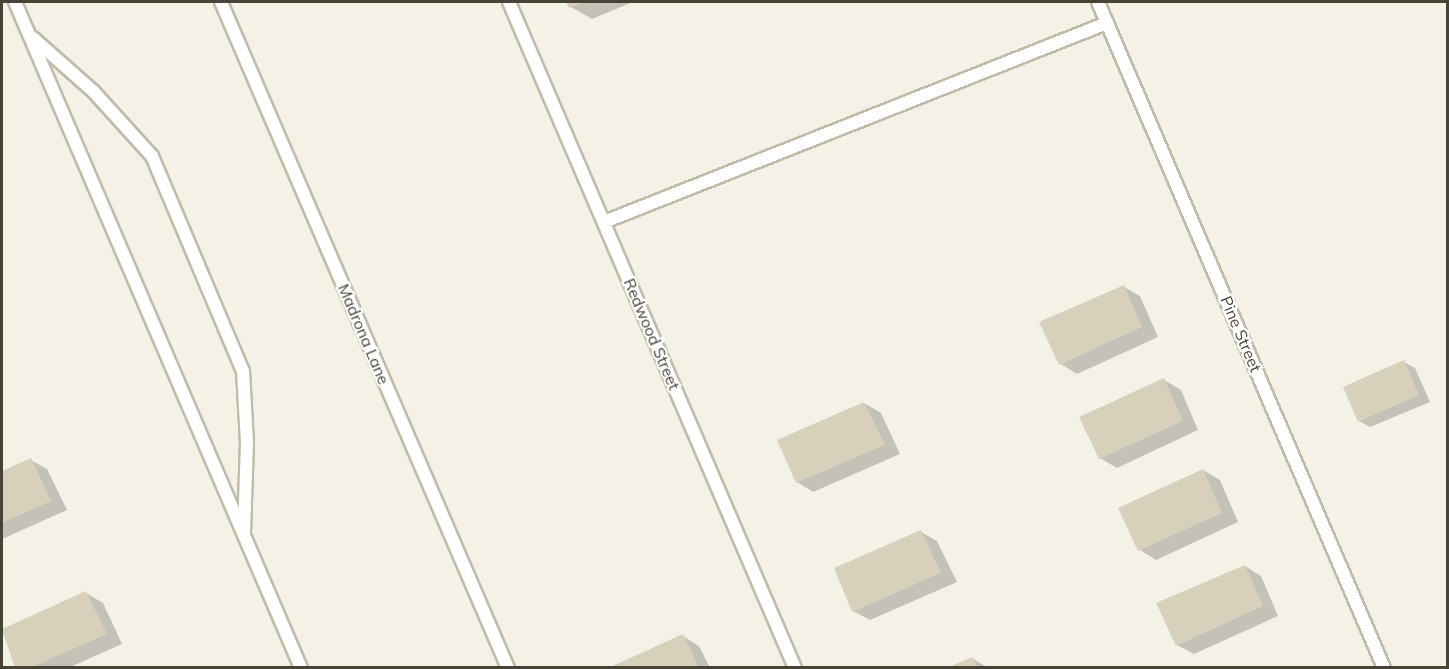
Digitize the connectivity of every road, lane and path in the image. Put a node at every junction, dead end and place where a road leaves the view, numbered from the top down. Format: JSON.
{"nodes":[{"id":1,"x":15,"y":2,"type":"edge"},
{"id":2,"x":221,"y":2,"type":"edge"},
{"id":3,"x":509,"y":2,"type":"edge"},
{"id":4,"x":1098,"y":2,"type":"edge"},
{"id":5,"x":1107,"y":23,"type":"junction"},
{"id":6,"x":29,"y":34,"type":"junction"},
{"id":7,"x":604,"y":222,"type":"junction"},
{"id":8,"x":244,"y":535,"type":"junction"},
{"id":9,"x":301,"y":668,"type":"edge"},
{"id":10,"x":508,"y":668,"type":"edge"},
{"id":11,"x":795,"y":668,"type":"edge"},
{"id":12,"x":1384,"y":668,"type":"edge"}],
"edges":[{"from":1,"to":6,"type":"lane"},
{"from":2,"to":10,"type":"lane","name":"Madrona Lane"},
{"from":3,"to":7,"type":"lane","name":"Redwood Street"},
{"from":4,"to":5,"type":"lane","name":"Pine Street"},
{"from":5,"to":7,"type":"lane"},
{"from":5,"to":12,"type":"lane","name":"Pine Street"},
{"from":6,"to":8,"type":"lane"},
{"from":6,"to":8,"type":"lane"},
{"from":7,"to":11,"type":"lane","name":"Redwood Street"},
{"from":8,"to":9,"type":"lane"}]}
